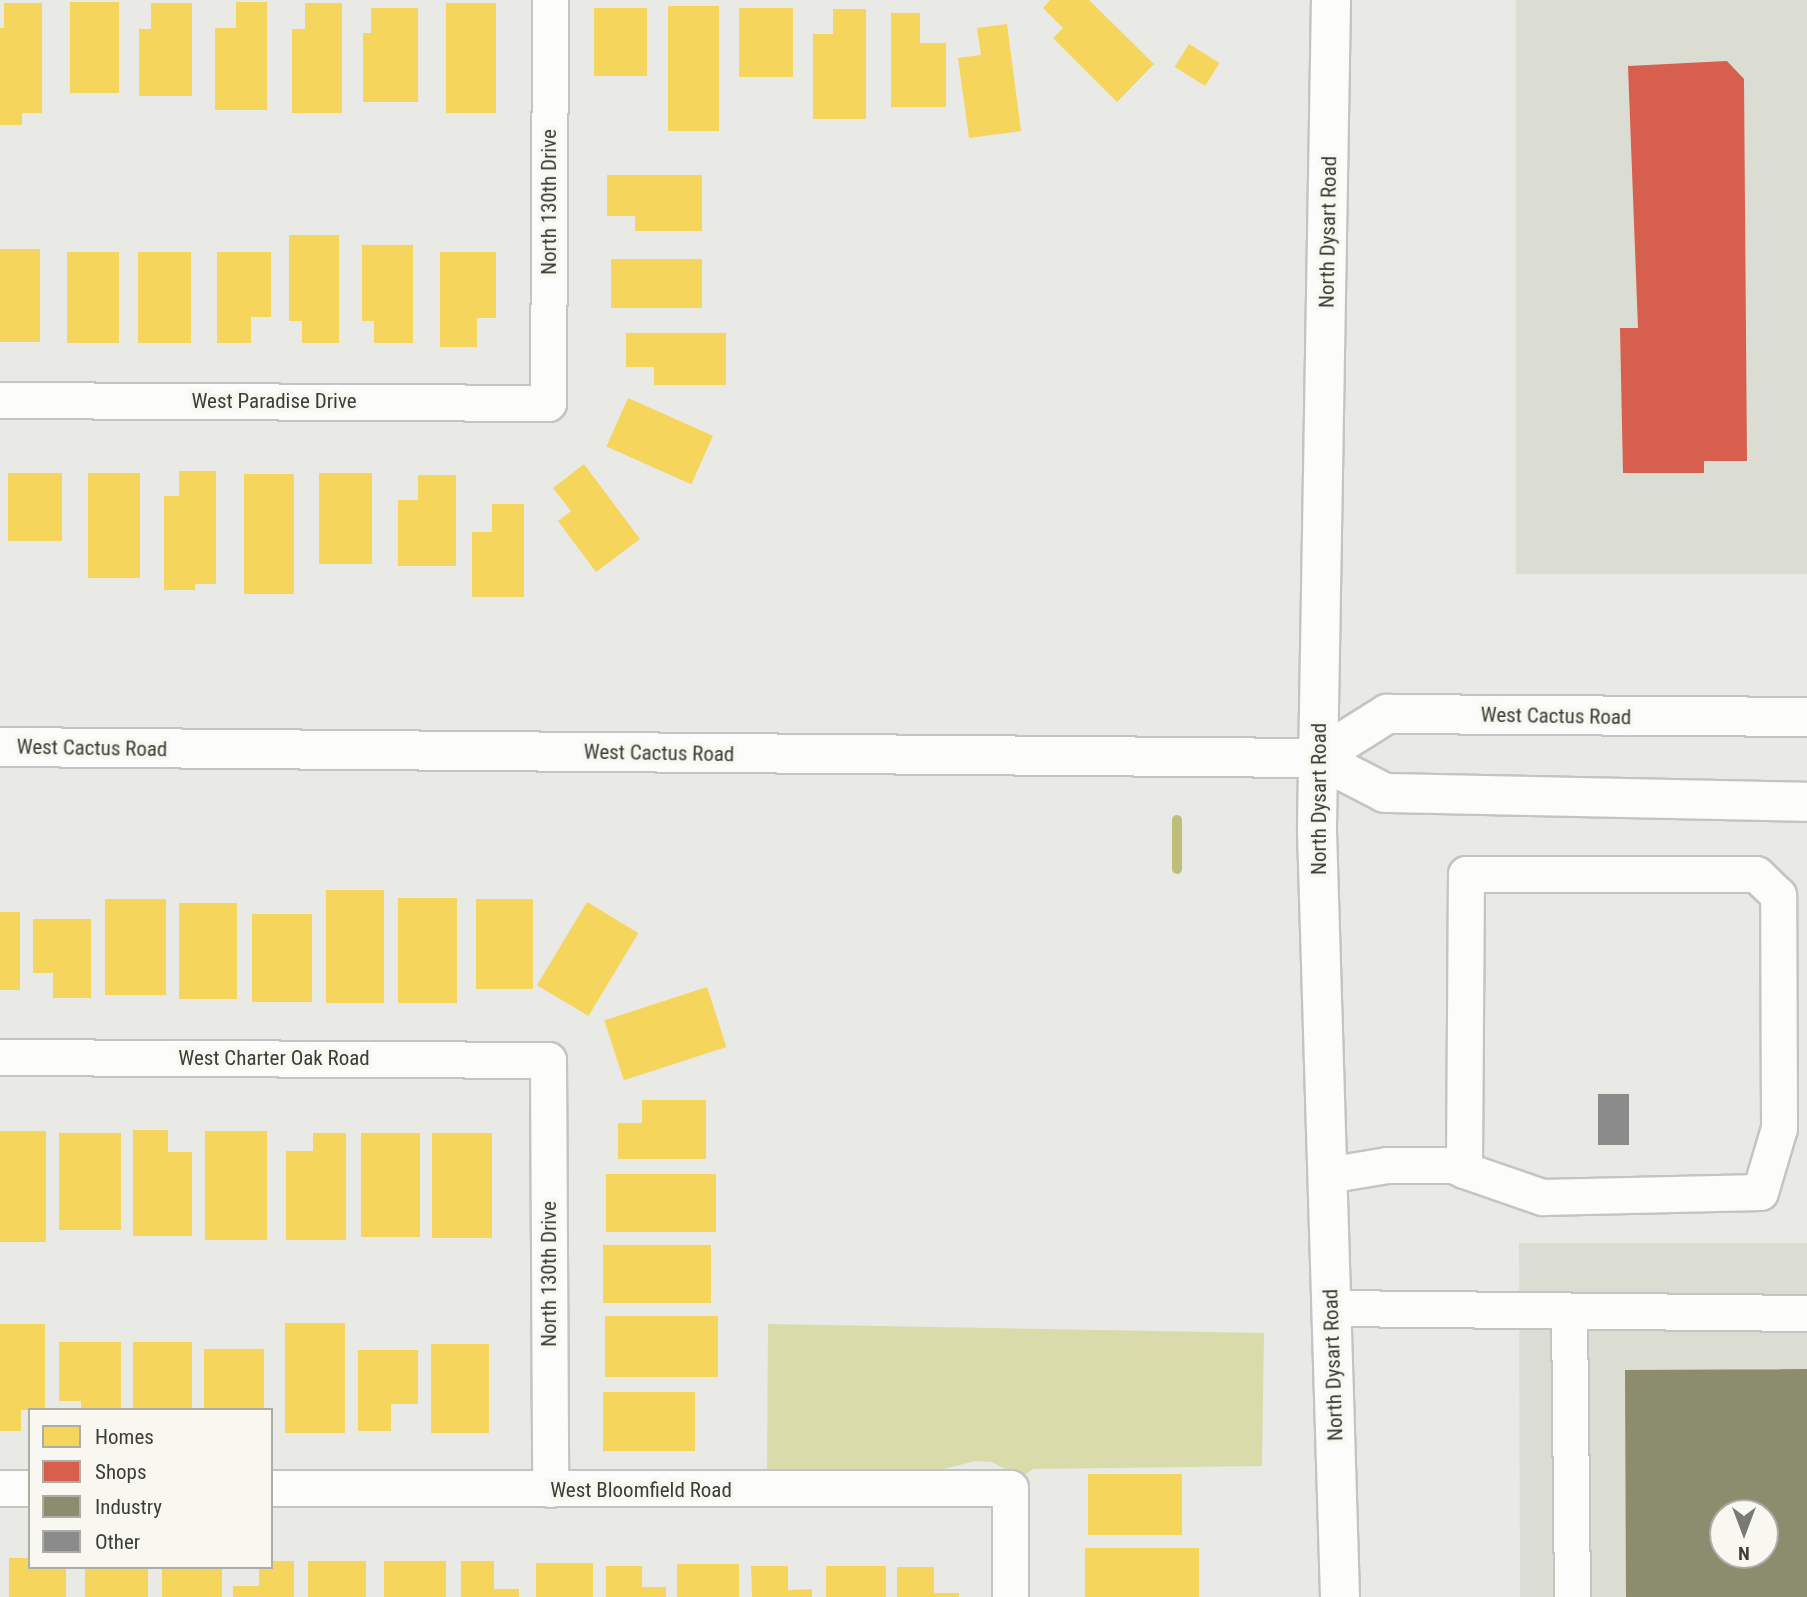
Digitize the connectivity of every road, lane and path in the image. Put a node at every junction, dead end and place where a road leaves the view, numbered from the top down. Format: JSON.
{"nodes":[{"id":1,"x":550,"y":0,"type":"edge"},
{"id":2,"x":1331,"y":0,"type":"edge"},
{"id":3,"x":0,"y":400,"type":"edge"},
{"id":4,"x":548,"y":403,"type":"joint"},
{"id":5,"x":1807,"y":717,"type":"edge"},
{"id":6,"x":0,"y":747,"type":"edge"},
{"id":7,"x":1317,"y":758,"type":"junction"},
{"id":8,"x":1807,"y":802,"type":"edge"},
{"id":9,"x":0,"y":1057,"type":"edge"},
{"id":10,"x":548,"y":1060,"type":"joint"},
{"id":11,"x":1464,"y":1170,"type":"junction"},
{"id":12,"x":1327,"y":1175,"type":"junction"},
{"id":13,"x":1331,"y":1308,"type":"junction"},
{"id":14,"x":1569,"y":1311,"type":"junction"},
{"id":15,"x":1807,"y":1313,"type":"edge"},
{"id":16,"x":0,"y":1488,"type":"edge"},
{"id":17,"x":28,"y":1488,"type":"edge"},
{"id":18,"x":273,"y":1489,"type":"edge"},
{"id":19,"x":550,"y":1489,"type":"junction"},
{"id":20,"x":1010,"y":1597,"type":"edge"},
{"id":21,"x":1340,"y":1597,"type":"edge"},
{"id":22,"x":1572,"y":1597,"type":"edge"}],
"edges":[{"from":1,"to":4,"type":"street","name":"North 130th Drive"},
{"from":2,"to":7,"type":"main road","name":"North Dysart Road"},
{"from":3,"to":4,"type":"street","name":"West Paradise Drive"},
{"from":5,"to":7,"type":"main road","name":"West Cactus Road"},
{"from":6,"to":7,"type":"main road","name":"West Cactus Road"},
{"from":7,"to":8,"type":"main road","name":"West Cactus Road"},
{"from":7,"to":12,"type":"main road","name":"North Dysart Road"},
{"from":9,"to":10,"type":"street","name":"West Charter Oak Road"},
{"from":10,"to":19,"type":"street","name":"North 130th Drive"},
{"from":11,"to":11,"type":"street"},
{"from":11,"to":12,"type":"street"},
{"from":12,"to":13,"type":"main road","name":"North Dysart Road"},
{"from":13,"to":14,"type":"street"},
{"from":13,"to":21,"type":"main road","name":"North Dysart Road"},
{"from":14,"to":15,"type":"street"},
{"from":14,"to":22,"type":"street"},
{"from":16,"to":17,"type":"street"},
{"from":18,"to":19,"type":"street","name":"West Bloomfield Road"},
{"from":19,"to":20,"type":"street","name":"West Bloomfield Road"}]}
